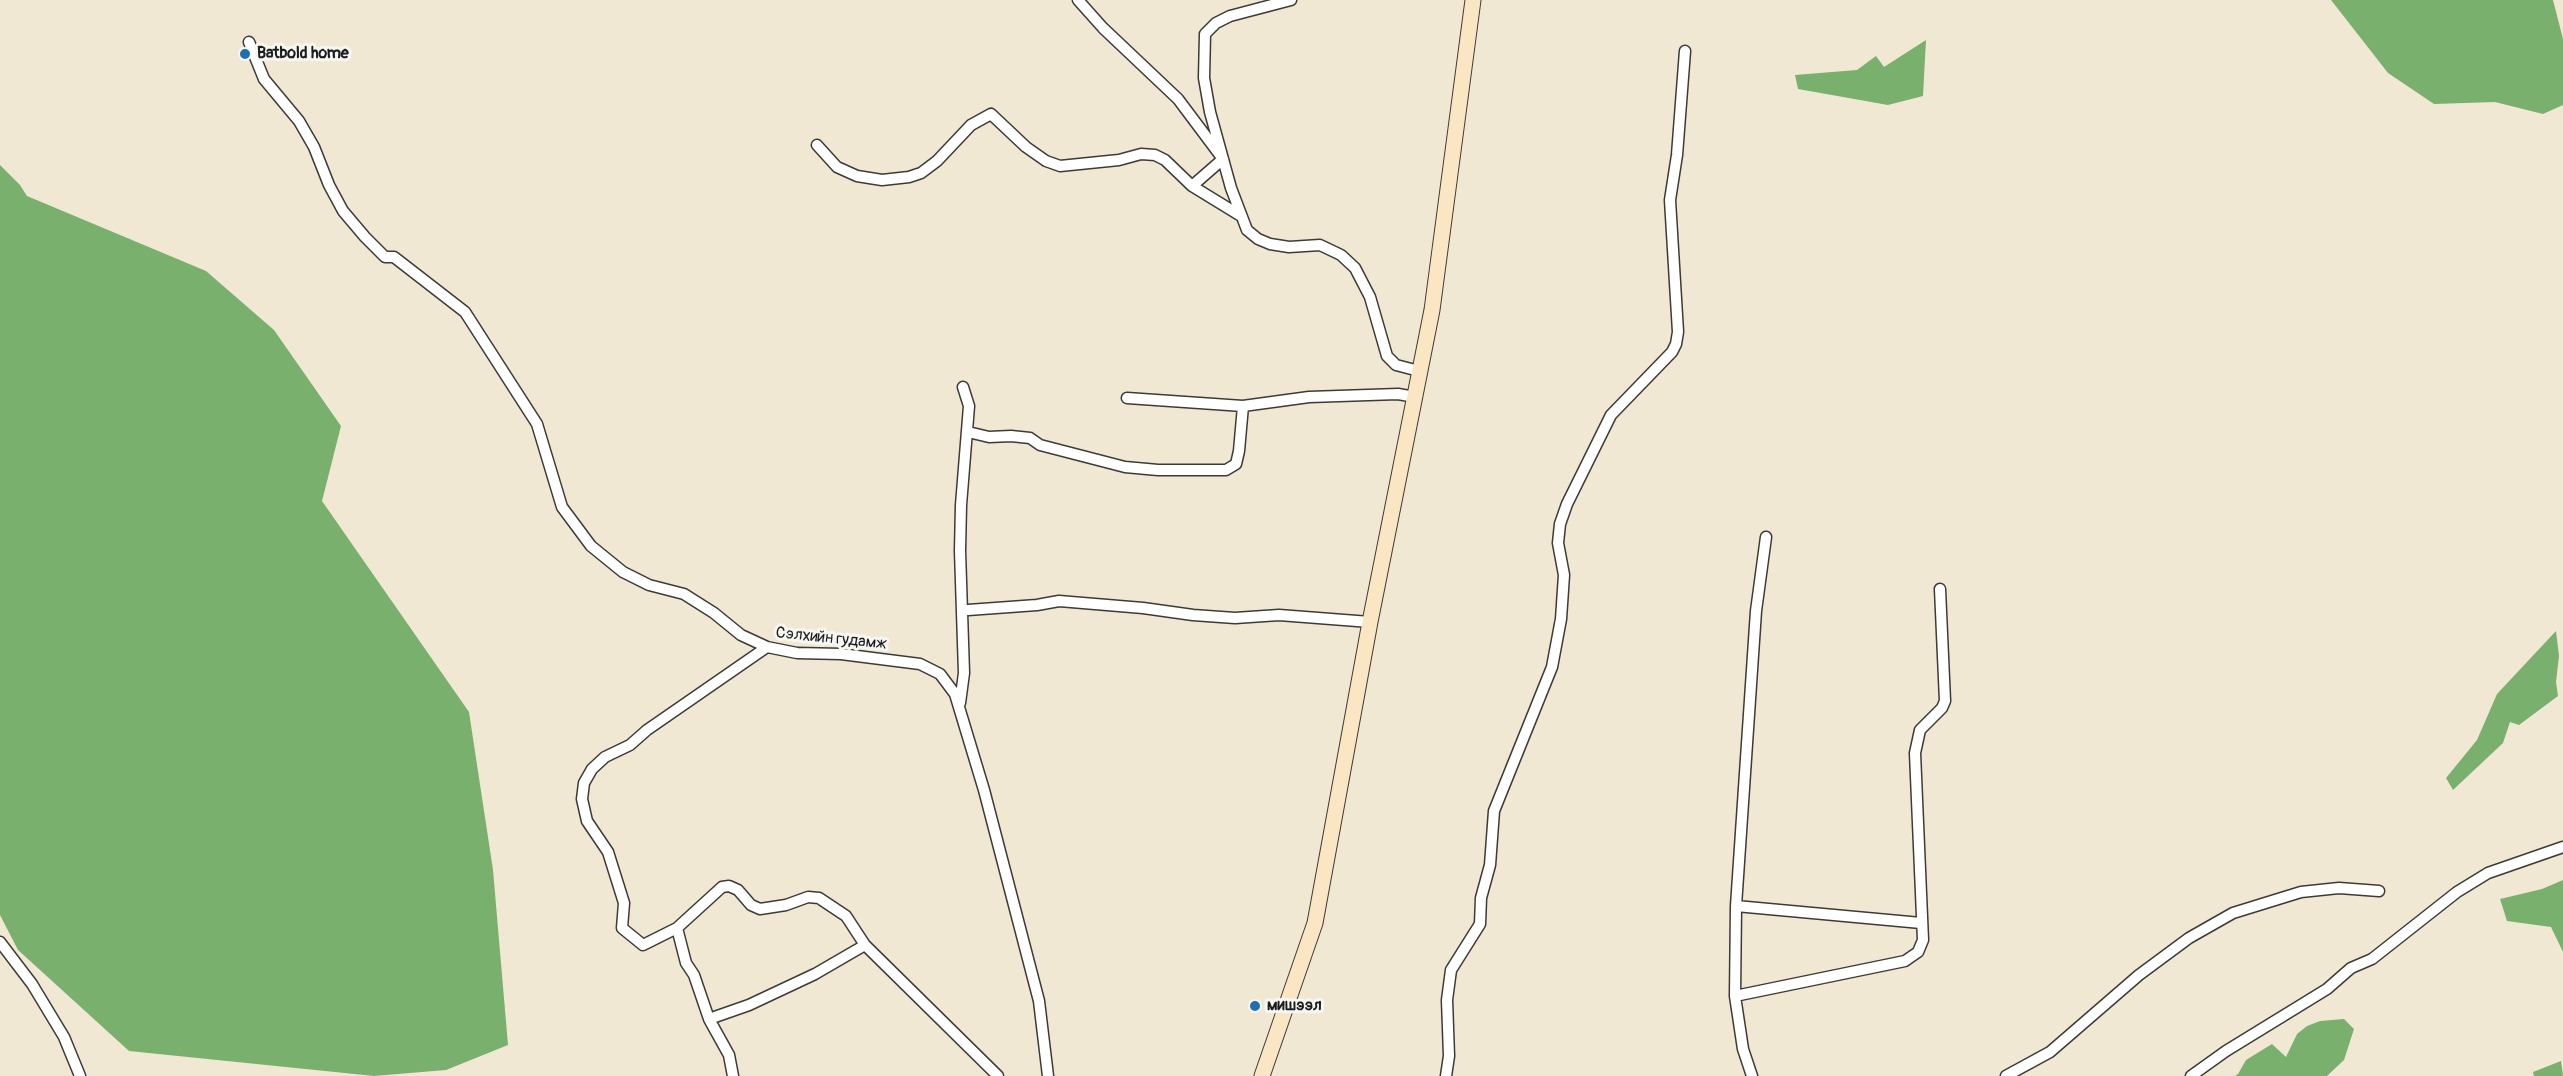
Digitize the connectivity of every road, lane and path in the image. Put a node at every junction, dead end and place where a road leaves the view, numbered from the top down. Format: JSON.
{"nodes":[{"id":1,"x":1078,"y":0,"type":"edge"},
{"id":2,"x":1291,"y":0,"type":"edge"},
{"id":3,"x":1473,"y":0,"type":"edge"},
{"id":4,"x":249,"y":42,"type":"dead end"},
{"id":5,"x":1685,"y":51,"type":"dead end"},
{"id":6,"x":817,"y":145,"type":"dead end"},
{"id":7,"x":1223,"y":159,"type":"junction"},
{"id":8,"x":1192,"y":186,"type":"junction"},
{"id":9,"x":1241,"y":216,"type":"junction"},
{"id":10,"x":1419,"y":371,"type":"junction"},
{"id":11,"x":963,"y":387,"type":"dead end"},
{"id":12,"x":1415,"y":397,"type":"junction"},
{"id":13,"x":1128,"y":398,"type":"dead end"},
{"id":14,"x":1243,"y":406,"type":"junction"},
{"id":15,"x":968,"y":432,"type":"junction"},
{"id":16,"x":1766,"y":537,"type":"dead end"},
{"id":17,"x":1940,"y":589,"type":"dead end"},
{"id":18,"x":968,"y":610,"type":"dead end"},
{"id":19,"x":1370,"y":622,"type":"junction"},
{"id":20,"x":766,"y":647,"type":"junction"},
{"id":21,"x":959,"y":706,"type":"junction"},
{"id":22,"x":2563,"y":847,"type":"edge"},
{"id":23,"x":2379,"y":891,"type":"dead end"},
{"id":24,"x":1736,"y":906,"type":"junction"},
{"id":25,"x":1921,"y":923,"type":"junction"},
{"id":26,"x":677,"y":928,"type":"junction"},
{"id":27,"x":0,"y":942,"type":"edge"},
{"id":28,"x":864,"y":945,"type":"junction"},
{"id":29,"x":1735,"y":996,"type":"junction"},
{"id":30,"x":709,"y":1019,"type":"junction"},
{"id":31,"x":80,"y":1076,"type":"edge"},
{"id":32,"x":734,"y":1076,"type":"edge"},
{"id":33,"x":998,"y":1076,"type":"edge"},
{"id":34,"x":1048,"y":1076,"type":"edge"},
{"id":35,"x":1262,"y":1076,"type":"edge"},
{"id":36,"x":1446,"y":1076,"type":"edge"},
{"id":37,"x":1752,"y":1076,"type":"edge"},
{"id":38,"x":2006,"y":1076,"type":"edge"},
{"id":39,"x":2191,"y":1076,"type":"edge"}],
"edges":[{"from":1,"to":7,"type":"street"},
{"from":2,"to":7,"type":"street"},
{"from":3,"to":10,"type":"main road"},
{"from":4,"to":20,"type":"street","name":"Сэлхийн гудамж"},
{"from":5,"to":36,"type":"street"},
{"from":6,"to":8,"type":"street"},
{"from":7,"to":8,"type":"street"},
{"from":7,"to":9,"type":"street"},
{"from":8,"to":9,"type":"street"},
{"from":9,"to":10,"type":"street"},
{"from":10,"to":12,"type":"main road"},
{"from":11,"to":15,"type":"street"},
{"from":12,"to":14,"type":"street"},
{"from":12,"to":19,"type":"main road"},
{"from":13,"to":14,"type":"street"},
{"from":14,"to":15,"type":"street"},
{"from":15,"to":21,"type":"street"},
{"from":16,"to":24,"type":"street"},
{"from":17,"to":25,"type":"street"},
{"from":18,"to":19,"type":"street"},
{"from":19,"to":35,"type":"main road"},
{"from":20,"to":21,"type":"street","name":"Сэлхийн гудамж"},
{"from":20,"to":26,"type":"street"},
{"from":21,"to":34,"type":"street","name":"Сэлхийн гудамж"},
{"from":22,"to":39,"type":"street"},
{"from":23,"to":38,"type":"street"},
{"from":24,"to":25,"type":"street"},
{"from":24,"to":29,"type":"street"},
{"from":25,"to":29,"type":"street"},
{"from":26,"to":28,"type":"street"},
{"from":26,"to":30,"type":"street"},
{"from":27,"to":31,"type":"street"},
{"from":28,"to":30,"type":"street"},
{"from":28,"to":33,"type":"street"},
{"from":29,"to":37,"type":"street"},
{"from":30,"to":32,"type":"street"}]}
